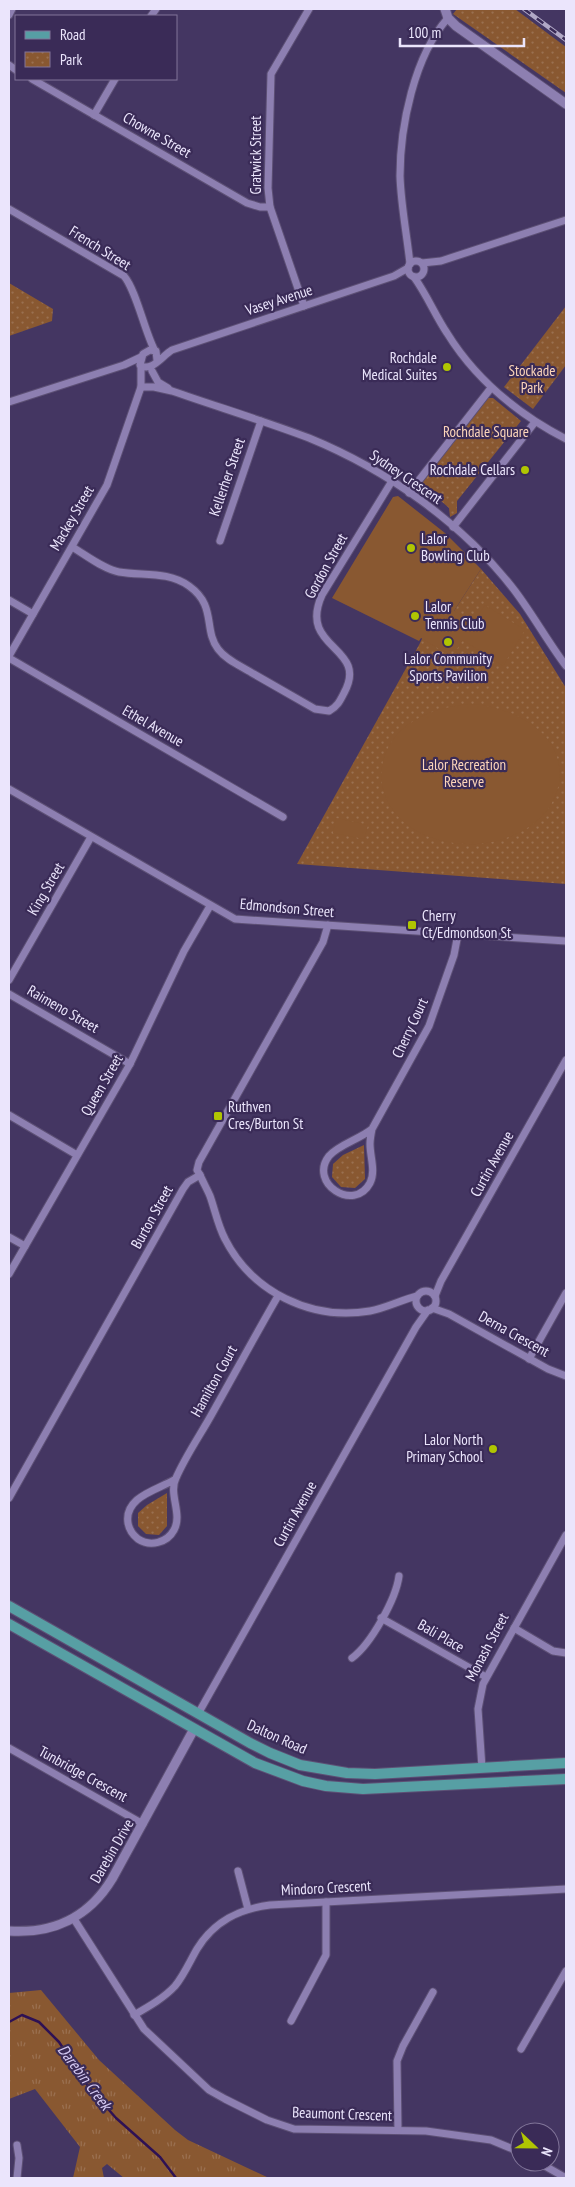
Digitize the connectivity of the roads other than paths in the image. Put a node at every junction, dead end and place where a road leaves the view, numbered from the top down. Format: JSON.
{"nodes":[{"id":1,"x":12,"y":9,"type":"edge"},
{"id":2,"x":309,"y":9,"type":"edge"},
{"id":3,"x":445,"y":9,"type":"edge"},
{"id":4,"x":9,"y":15,"type":"edge"},
{"id":5,"x":448,"y":18,"type":"junction"},
{"id":6,"x":34,"y":80,"type":"edge"},
{"id":7,"x":114,"y":80,"type":"edge"},
{"id":8,"x":566,"y":104,"type":"edge"},
{"id":9,"x":94,"y":115,"type":"junction"},
{"id":10,"x":270,"y":207,"type":"junction"},
{"id":11,"x":9,"y":209,"type":"edge"},
{"id":12,"x":566,"y":220,"type":"edge"},
{"id":13,"x":409,"y":246,"type":"junction"},
{"id":14,"x":441,"y":261,"type":"junction"},
{"id":15,"x":420,"y":262,"type":"junction"},
{"id":16,"x":411,"y":271,"type":"junction"},
{"id":17,"x":423,"y":273,"type":"junction"},
{"id":18,"x":425,"y":292,"type":"junction"},
{"id":19,"x":304,"y":306,"type":"junction"},
{"id":20,"x":146,"y":335,"type":"junction"},
{"id":21,"x":155,"y":350,"type":"junction"},
{"id":22,"x":172,"y":350,"type":"junction"},
{"id":23,"x":142,"y":360,"type":"junction"},
{"id":24,"x":154,"y":366,"type":"junction"},
{"id":25,"x":141,"y":387,"type":"junction"},
{"id":26,"x":491,"y":388,"type":"junction"},
{"id":27,"x":172,"y":391,"type":"junction"},
{"id":28,"x":9,"y":402,"type":"edge"},
{"id":29,"x":261,"y":421,"type":"junction"},
{"id":30,"x":535,"y":422,"type":"junction"},
{"id":31,"x":566,"y":439,"type":"edge"},
{"id":32,"x":392,"y":481,"type":"junction"},
{"id":33,"x":409,"y":493,"type":"junction"},
{"id":34,"x":453,"y":527,"type":"junction"},
{"id":35,"x":220,"y":541,"type":"dead end"},
{"id":36,"x":72,"y":547,"type":"junction"},
{"id":37,"x":9,"y":600,"type":"edge"},
{"id":38,"x":33,"y":614,"type":"junction"},
{"id":39,"x":9,"y":657,"type":"edge"},
{"id":40,"x":566,"y":666,"type":"edge"},
{"id":41,"x":9,"y":789,"type":"edge"},
{"id":42,"x":283,"y":817,"type":"dead end"},
{"id":43,"x":92,"y":837,"type":"junction"},
{"id":44,"x":210,"y":906,"type":"junction"},
{"id":45,"x":328,"y":926,"type":"junction"},
{"id":46,"x":458,"y":934,"type":"junction"},
{"id":47,"x":566,"y":941,"type":"edge"},
{"id":48,"x":9,"y":980,"type":"edge"},
{"id":49,"x":9,"y":994,"type":"edge"},
{"id":50,"x":566,"y":1060,"type":"edge"},
{"id":51,"x":130,"y":1064,"type":"junction"},
{"id":52,"x":9,"y":1115,"type":"edge"},
{"id":53,"x":372,"y":1129,"type":"junction"},
{"id":54,"x":77,"y":1155,"type":"junction"},
{"id":55,"x":200,"y":1175,"type":"junction"},
{"id":56,"x":9,"y":1237,"type":"edge"},
{"id":57,"x":25,"y":1246,"type":"junction"},
{"id":58,"x":9,"y":1274,"type":"edge"},
{"id":59,"x":441,"y":1281,"type":"junction"},
{"id":60,"x":427,"y":1291,"type":"junction"},
{"id":61,"x":566,"y":1293,"type":"edge"},
{"id":62,"x":278,"y":1296,"type":"junction"},
{"id":63,"x":417,"y":1296,"type":"junction"},
{"id":64,"x":399,"y":1302,"type":"junction"},
{"id":65,"x":428,"y":1305,"type":"junction"},
{"id":66,"x":529,"y":1359,"type":"junction"},
{"id":67,"x":566,"y":1376,"type":"edge"},
{"id":68,"x":174,"y":1480,"type":"junction"},
{"id":69,"x":9,"y":1498,"type":"edge"},
{"id":70,"x":566,"y":1535,"type":"edge"},
{"id":71,"x":399,"y":1576,"type":"dead end"},
{"id":72,"x":9,"y":1606,"type":"edge"},
{"id":73,"x":382,"y":1618,"type":"junction"},
{"id":74,"x":9,"y":1624,"type":"edge"},
{"id":75,"x":514,"y":1628,"type":"junction"},
{"id":76,"x":566,"y":1654,"type":"edge"},
{"id":77,"x":352,"y":1658,"type":"dead end"},
{"id":78,"x":486,"y":1677,"type":"junction"},
{"id":79,"x":198,"y":1714,"type":"junction"},
{"id":80,"x":194,"y":1729,"type":"junction"},
{"id":81,"x":9,"y":1748,"type":"edge"},
{"id":82,"x":566,"y":1763,"type":"edge"},
{"id":83,"x":482,"y":1768,"type":"junction"},
{"id":84,"x":566,"y":1779,"type":"edge"},
{"id":85,"x":482,"y":1784,"type":"junction"},
{"id":86,"x":143,"y":1824,"type":"junction"},
{"id":87,"x":238,"y":1870,"type":"dead end"},
{"id":88,"x":566,"y":1889,"type":"edge"},
{"id":89,"x":326,"y":1902,"type":"junction"},
{"id":90,"x":248,"y":1909,"type":"junction"},
{"id":91,"x":74,"y":1919,"type":"junction"},
{"id":92,"x":9,"y":1931,"type":"edge"},
{"id":93,"x":566,"y":1971,"type":"edge"},
{"id":94,"x":433,"y":1992,"type":"dead end"},
{"id":95,"x":134,"y":2016,"type":"junction"},
{"id":96,"x":291,"y":2021,"type":"dead end"},
{"id":97,"x":521,"y":2049,"type":"dead end"},
{"id":98,"x":398,"y":2130,"type":"junction"},
{"id":99,"x":17,"y":2145,"type":"dead end"},
{"id":100,"x":510,"y":2148,"type":"edge"},
{"id":101,"x":17,"y":2178,"type":"edge"}],
"edges":[{"from":1,"to":4,"type":"street"},
{"from":2,"to":10,"type":"street","name":"Gratwick Street"},
{"from":3,"to":5,"type":"street"},
{"from":5,"to":8,"type":"street"},
{"from":5,"to":13,"type":"street"},
{"from":6,"to":9,"type":"street","name":"Chowne Street"},
{"from":7,"to":9,"type":"street"},
{"from":9,"to":10,"type":"street","name":"Chowne Street"},
{"from":10,"to":19,"type":"street","name":"Gratwick Street"},
{"from":11,"to":20,"type":"street","name":"French Street"},
{"from":12,"to":14,"type":"street"},
{"from":13,"to":15,"type":"street"},
{"from":13,"to":16,"type":"street"},
{"from":14,"to":15,"type":"street"},
{"from":14,"to":17,"type":"street"},
{"from":15,"to":16,"type":"street"},
{"from":15,"to":17,"type":"street"},
{"from":16,"to":17,"type":"street"},
{"from":16,"to":18,"type":"street"},
{"from":16,"to":19,"type":"street","name":"Vasey Avenue"},
{"from":17,"to":18,"type":"street"},
{"from":18,"to":26,"type":"street"},
{"from":19,"to":22,"type":"street","name":"Vasey Avenue"},
{"from":20,"to":21,"type":"street","name":"French Street"},
{"from":20,"to":23,"type":"street","name":"French Street"},
{"from":21,"to":22,"type":"street","name":"Vasey Avenue"},
{"from":21,"to":23,"type":"street","name":"Vasey Avenue"},
{"from":21,"to":24,"type":"street"},
{"from":22,"to":24,"type":"street","name":"Vasey Avenue"},
{"from":23,"to":24,"type":"street"},
{"from":23,"to":25,"type":"street","name":"Mackey Street"},
{"from":23,"to":28,"type":"street"},
{"from":24,"to":25,"type":"street","name":"Mackey Street"},
{"from":24,"to":27,"type":"street","name":"Sydney Crescent"},
{"from":25,"to":27,"type":"street","name":"Sydney Crescent"},
{"from":25,"to":36,"type":"street","name":"Mackey Street"},
{"from":26,"to":30,"type":"street"},
{"from":26,"to":33,"type":"street"},
{"from":27,"to":29,"type":"street","name":"Sydney Crescent"},
{"from":29,"to":32,"type":"street","name":"Sydney Crescent"},
{"from":29,"to":35,"type":"street","name":"Kellerher Street"},
{"from":30,"to":31,"type":"street"},
{"from":30,"to":34,"type":"street"},
{"from":32,"to":33,"type":"street","name":"Sydney Crescent"},
{"from":32,"to":36,"type":"street","name":"Gordon Street"},
{"from":33,"to":34,"type":"street","name":"Sydney Crescent"},
{"from":34,"to":40,"type":"street","name":"Sydney Crescent"},
{"from":36,"to":38,"type":"street","name":"Mackey Street"},
{"from":37,"to":38,"type":"street"},
{"from":38,"to":39,"type":"street","name":"Mackey Street"},
{"from":39,"to":42,"type":"street","name":"Ethel Avenue"},
{"from":41,"to":43,"type":"street","name":"Edmondson Street"},
{"from":43,"to":44,"type":"street","name":"Edmondson Street"},
{"from":43,"to":48,"type":"street","name":"King Street"},
{"from":44,"to":45,"type":"street","name":"Edmondson Street"},
{"from":44,"to":51,"type":"street","name":"Queen Street"},
{"from":45,"to":46,"type":"street","name":"Edmondson Street"},
{"from":45,"to":55,"type":"street"},
{"from":46,"to":47,"type":"street","name":"Edmondson Street"},
{"from":46,"to":53,"type":"street","name":"Cherry Court"},
{"from":49,"to":51,"type":"street","name":"Raimeno Street"},
{"from":50,"to":59,"type":"street","name":"Curtin Avenue"},
{"from":51,"to":54,"type":"street","name":"Queen Street"},
{"from":52,"to":54,"type":"street"},
{"from":53,"to":53,"type":"street","name":"Cherry Court"},
{"from":54,"to":57,"type":"street","name":"Queen Street"},
{"from":55,"to":62,"type":"street","name":"Curtin Avenue"},
{"from":55,"to":69,"type":"street","name":"Burton Street"},
{"from":56,"to":57,"type":"street"},
{"from":57,"to":58,"type":"street","name":"Queen Street"},
{"from":59,"to":60,"type":"street","name":"Curtin Avenue"},
{"from":59,"to":65,"type":"street","name":"Curtin Avenue"},
{"from":60,"to":63,"type":"street","name":"Curtin Avenue"},
{"from":60,"to":65,"type":"street","name":"Derna Crescent"},
{"from":61,"to":66,"type":"street"},
{"from":62,"to":64,"type":"street","name":"Curtin Avenue"},
{"from":62,"to":68,"type":"street","name":"Hamilton Court"},
{"from":63,"to":64,"type":"street","name":"Curtin Avenue"},
{"from":63,"to":65,"type":"street"},
{"from":64,"to":65,"type":"street"},
{"from":65,"to":66,"type":"street","name":"Derna Crescent"},
{"from":65,"to":79,"type":"street","name":"Curtin Avenue"},
{"from":66,"to":67,"type":"street","name":"Derna Crescent"},
{"from":68,"to":68,"type":"street"},
{"from":70,"to":75,"type":"street","name":"Monash Street"},
{"from":71,"to":73,"type":"street"},
{"from":72,"to":79,"type":"main road","name":"Dalton Road"},
{"from":73,"to":77,"type":"street"},
{"from":73,"to":78,"type":"street","name":"Bali Place"},
{"from":74,"to":80,"type":"main road","name":"Dalton Road"},
{"from":75,"to":76,"type":"street"},
{"from":75,"to":78,"type":"street","name":"Monash Street"},
{"from":78,"to":83,"type":"street","name":"Monash Street"},
{"from":79,"to":83,"type":"main road","name":"Dalton Road"},
{"from":80,"to":85,"type":"main road","name":"Dalton Road"},
{"from":80,"to":86,"type":"street","name":"Darebin Drive"},
{"from":81,"to":86,"type":"street","name":"Tunbridge Crescent"},
{"from":82,"to":83,"type":"main road","name":"Dalton Road"},
{"from":83,"to":85,"type":"main road","name":"Monash Street"},
{"from":84,"to":85,"type":"main road","name":"Dalton Road"},
{"from":86,"to":91,"type":"street","name":"Darebin Drive"},
{"from":87,"to":90,"type":"street"},
{"from":88,"to":89,"type":"street","name":"Mindoro Crescent"},
{"from":89,"to":90,"type":"street","name":"Mindoro Crescent"},
{"from":89,"to":96,"type":"street"},
{"from":90,"to":95,"type":"street","name":"Mindoro Crescent"},
{"from":91,"to":92,"type":"street","name":"Darebin Drive"},
{"from":91,"to":95,"type":"street","name":"Beaumont Crescent"},
{"from":93,"to":97,"type":"street"},
{"from":94,"to":98,"type":"street"},
{"from":95,"to":98,"type":"street","name":"Beaumont Crescent"},
{"from":98,"to":100,"type":"street","name":"Beaumont Crescent"},
{"from":99,"to":101,"type":"street"}]}
